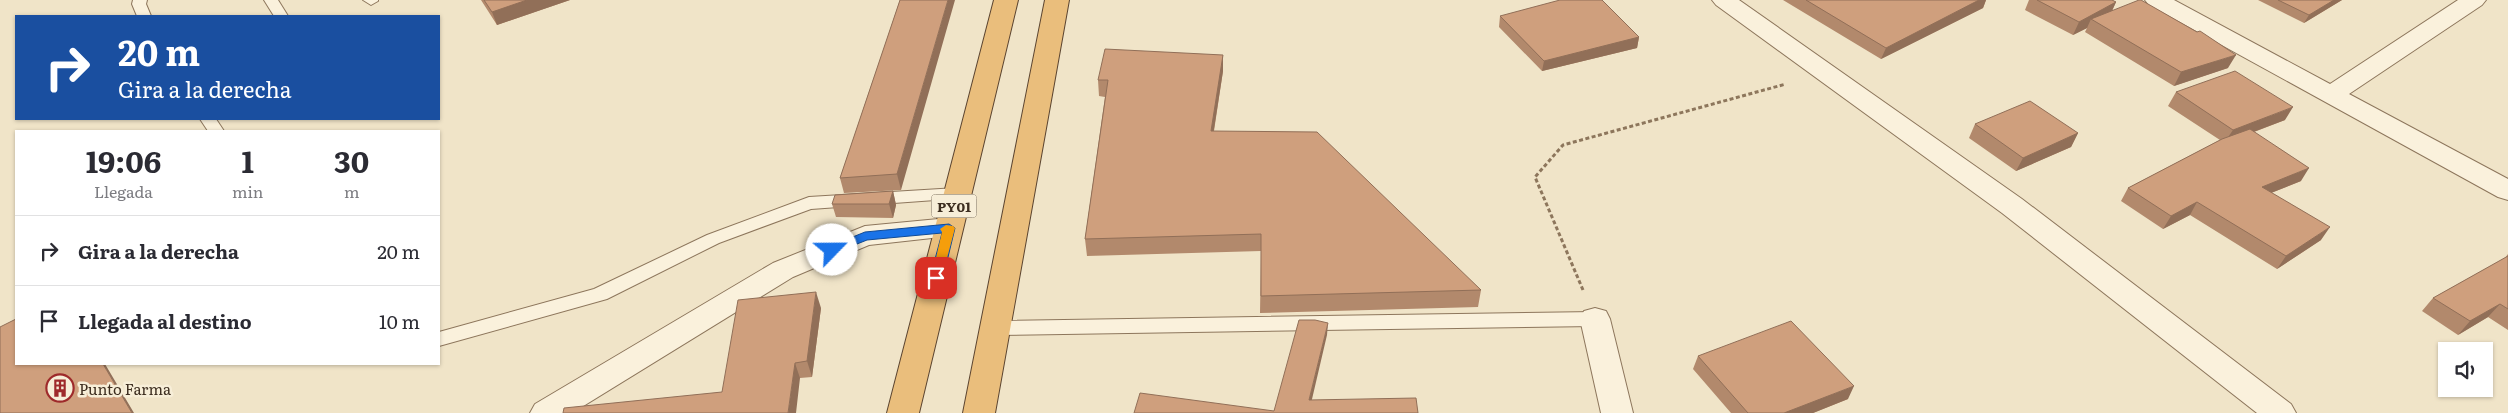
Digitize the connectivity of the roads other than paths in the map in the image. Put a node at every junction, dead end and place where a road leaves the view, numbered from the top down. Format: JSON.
{"nodes":[{"id":1,"x":140,"y":0,"type":"edge"},
{"id":2,"x":271,"y":0,"type":"edge"},
{"id":3,"x":1006,"y":0,"type":"edge"},
{"id":4,"x":1057,"y":0,"type":"edge"},
{"id":5,"x":1724,"y":0,"type":"edge"},
{"id":6,"x":2157,"y":0,"type":"edge"},
{"id":7,"x":2474,"y":0,"type":"edge"},
{"id":8,"x":144,"y":15,"type":"edge"},
{"id":9,"x":279,"y":15,"type":"edge"},
{"id":10,"x":2330,"y":95,"type":"junction"},
{"id":11,"x":2508,"y":191,"type":"edge"},
{"id":12,"x":957,"y":194,"type":"junction"},
{"id":13,"x":949,"y":228,"type":"junction"},
{"id":14,"x":1595,"y":319,"type":"joint"},
{"id":15,"x":994,"y":328,"type":"junction"},
{"id":16,"x":440,"y":339,"type":"edge"},
{"id":17,"x":546,"y":413,"type":"edge"},
{"id":18,"x":903,"y":413,"type":"edge"},
{"id":19,"x":980,"y":413,"type":"edge"},
{"id":20,"x":1617,"y":413,"type":"edge"},
{"id":21,"x":2280,"y":413,"type":"edge"}],
"edges":[{"from":1,"to":8,"type":"lane"},
{"from":2,"to":9,"type":"lane"},
{"from":3,"to":12,"type":"highway","number":"PY01"},
{"from":4,"to":15,"type":"highway"},
{"from":5,"to":21,"type":"street"},
{"from":6,"to":10,"type":"street"},
{"from":7,"to":10,"type":"street"},
{"from":10,"to":11,"type":"street"},
{"from":12,"to":13,"type":"highway","number":"PY01"},
{"from":12,"to":16,"type":"lane"},
{"from":13,"to":17,"type":"street"},
{"from":13,"to":18,"type":"highway","number":"PY01"},
{"from":14,"to":15,"type":"lane"},
{"from":14,"to":20,"type":"street"},
{"from":15,"to":19,"type":"highway"}]}
